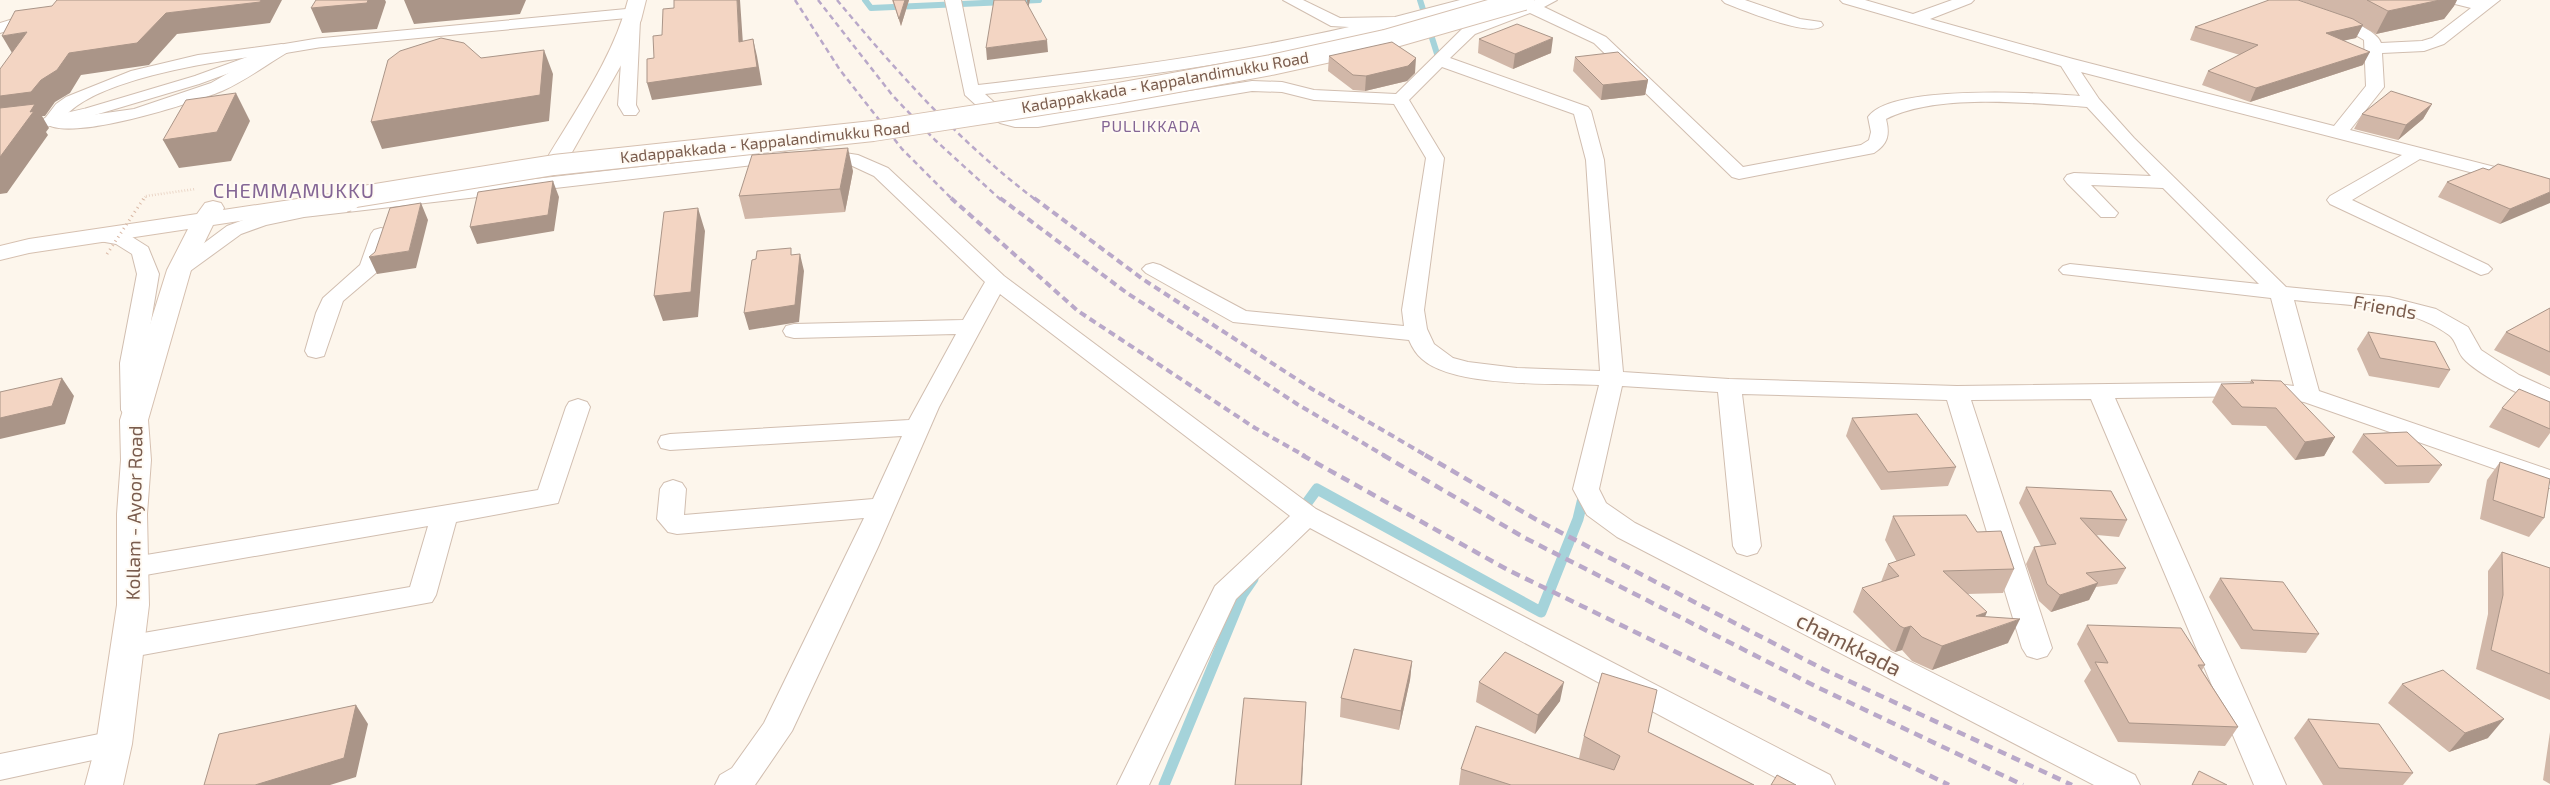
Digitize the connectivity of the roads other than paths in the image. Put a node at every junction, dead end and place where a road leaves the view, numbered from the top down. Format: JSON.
{"nodes":[{"id":1,"x":953,"y":0,"type":"edge"},
{"id":2,"x":1291,"y":0,"type":"edge"},
{"id":3,"x":1420,"y":0,"type":"edge"},
{"id":4,"x":1478,"y":0,"type":"edge"},
{"id":5,"x":1730,"y":0,"type":"edge"},
{"id":6,"x":1848,"y":0,"type":"edge"},
{"id":7,"x":1966,"y":0,"type":"edge"},
{"id":8,"x":2276,"y":0,"type":"edge"},
{"id":9,"x":2456,"y":0,"type":"edge"},
{"id":10,"x":1535,"y":2,"type":"edge"},
{"id":11,"x":2488,"y":4,"type":"edge"},
{"id":12,"x":634,"y":11,"type":"edge"},
{"id":13,"x":49,"y":13,"type":"edge"},
{"id":14,"x":1426,"y":15,"type":"junction"},
{"id":15,"x":1914,"y":19,"type":"junction"},
{"id":16,"x":1395,"y":22,"type":"junction"},
{"id":17,"x":1815,"y":25,"type":"dead end"},
{"id":18,"x":0,"y":28,"type":"edge"},
{"id":19,"x":2374,"y":48,"type":"junction"},
{"id":20,"x":282,"y":49,"type":"junction"},
{"id":21,"x":1439,"y":60,"type":"junction"},
{"id":22,"x":2068,"y":63,"type":"junction"},
{"id":23,"x":971,"y":92,"type":"junction"},
{"id":24,"x":1400,"y":99,"type":"junction"},
{"id":25,"x":2092,"y":102,"type":"junction"},
{"id":26,"x":630,"y":111,"type":"dead end"},
{"id":27,"x":52,"y":121,"type":"junction"},
{"id":28,"x":34,"y":123,"type":"edge"},
{"id":29,"x":2337,"y":134,"type":"junction"},
{"id":30,"x":2416,"y":154,"type":"junction"},
{"id":31,"x":554,"y":165,"type":"junction"},
{"id":32,"x":2169,"y":182,"type":"junction"},
{"id":33,"x":2550,"y":187,"type":"edge"},
{"id":34,"x":393,"y":201,"type":"junction"},
{"id":35,"x":206,"y":206,"type":"junction"},
{"id":36,"x":2108,"y":213,"type":"dead end"},
{"id":37,"x":0,"y":239,"type":"edge"},
{"id":38,"x":104,"y":245,"type":"junction"},
{"id":39,"x":0,"y":252,"type":"edge"},
{"id":40,"x":1153,"y":269,"type":"dead end"},
{"id":41,"x":2481,"y":269,"type":"dead end"},
{"id":42,"x":179,"y":270,"type":"junction"},
{"id":43,"x":2070,"y":270,"type":"dead end"},
{"id":44,"x":996,"y":281,"type":"junction"},
{"id":45,"x":2281,"y":294,"type":"junction"},
{"id":46,"x":971,"y":327,"type":"junction"},
{"id":47,"x":794,"y":331,"type":"dead end"},
{"id":48,"x":1416,"y":334,"type":"junction"},
{"id":49,"x":316,"y":350,"type":"dead end"},
{"id":50,"x":1612,"y":378,"type":"junction"},
{"id":51,"x":1730,"y":386,"type":"junction"},
{"id":52,"x":2100,"y":391,"type":"junction"},
{"id":53,"x":1957,"y":393,"type":"junction"},
{"id":54,"x":2308,"y":395,"type":"junction"},
{"id":55,"x":2550,"y":398,"type":"edge"},
{"id":56,"x":578,"y":407,"type":"dead end"},
{"id":57,"x":134,"y":420,"type":"junction"},
{"id":58,"x":918,"y":427,"type":"junction"},
{"id":59,"x":670,"y":442,"type":"dead end"},
{"id":60,"x":2550,"y":479,"type":"edge"},
{"id":61,"x":673,"y":489,"type":"dead end"},
{"id":62,"x":882,"y":507,"type":"junction"},
{"id":63,"x":446,"y":514,"type":"junction"},
{"id":64,"x":1307,"y":515,"type":"junction"},
{"id":65,"x":1747,"y":546,"type":"dead end"},
{"id":66,"x":134,"y":567,"type":"junction"},
{"id":67,"x":126,"y":648,"type":"junction"},
{"id":68,"x":2037,"y":648,"type":"dead end"},
{"id":69,"x":114,"y":744,"type":"junction"},
{"id":70,"x":0,"y":767,"type":"edge"},
{"id":71,"x":104,"y":785,"type":"edge"},
{"id":72,"x":730,"y":785,"type":"edge"},
{"id":73,"x":1132,"y":785,"type":"edge"},
{"id":74,"x":1819,"y":785,"type":"edge"},
{"id":75,"x":2124,"y":785,"type":"edge"},
{"id":76,"x":2270,"y":785,"type":"edge"}],
"edges":[{"from":1,"to":23,"type":"street"},
{"from":2,"to":16,"type":"street"},
{"from":3,"to":14,"type":"street"},
{"from":4,"to":14,"type":"street"},
{"from":5,"to":17,"type":"street"},
{"from":6,"to":15,"type":"street"},
{"from":7,"to":15,"type":"street"},
{"from":8,"to":19,"type":"street"},
{"from":9,"to":11,"type":"street"},
{"from":10,"to":21,"type":"street"},
{"from":10,"to":25,"type":"street"},
{"from":10,"to":31,"type":"main road","name":"Kadappakkada - Kappalandimukku Road","bridge":true},
{"from":11,"to":19,"type":"street"},
{"from":12,"to":20,"type":"lane"},
{"from":12,"to":26,"type":"street"},
{"from":12,"to":31,"type":"main road"},
{"from":13,"to":18,"type":"street"},
{"from":14,"to":16,"type":"street"},
{"from":15,"to":22,"type":"street"},
{"from":16,"to":23,"type":"street"},
{"from":19,"to":29,"type":"street"},
{"from":20,"to":27,"type":"street"},
{"from":20,"to":27,"type":"street"},
{"from":21,"to":24,"type":"street"},
{"from":21,"to":50,"type":"street"},
{"from":22,"to":25,"type":"street"},
{"from":22,"to":29,"type":"street"},
{"from":23,"to":24,"type":"street"},
{"from":24,"to":48,"type":"street"},
{"from":25,"to":32,"type":"street"},
{"from":27,"to":28,"type":"lane"},
{"from":29,"to":30,"type":"street"},
{"from":30,"to":33,"type":"street"},
{"from":30,"to":41,"type":"street"},
{"from":31,"to":35,"type":"main road","name":"Kadappakkada - Kappalandimukku Road","bridge":true},
{"from":32,"to":36,"type":"street"},
{"from":32,"to":45,"type":"street"},
{"from":34,"to":42,"type":"street"},
{"from":34,"to":44,"type":"street"},
{"from":34,"to":49,"type":"street"},
{"from":35,"to":37,"type":"main road","name":"Kadappakkada - Kappalandimukku Road"},
{"from":35,"to":38,"type":"main road","name":"Kadappakkada - Kappalandimukku Road"},
{"from":35,"to":42,"type":"main road","name":"Kollam - Ayoor Road"},
{"from":38,"to":39,"type":"main road","name":"Kadappakkada - Kappalandimukku Road"},
{"from":38,"to":57,"type":"street"},
{"from":40,"to":48,"type":"street"},
{"from":42,"to":57,"type":"main road","name":"Kollam - Ayoor Road"},
{"from":43,"to":45,"type":"street","name":"Friends"},
{"from":44,"to":46,"type":"street"},
{"from":44,"to":64,"type":"street"},
{"from":45,"to":54,"type":"street"},
{"from":45,"to":55,"type":"street","name":"Friends"},
{"from":46,"to":47,"type":"street"},
{"from":46,"to":58,"type":"street"},
{"from":48,"to":50,"type":"street"},
{"from":50,"to":51,"type":"street"},
{"from":50,"to":75,"type":"street","name":"chamkkada"},
{"from":51,"to":53,"type":"street"},
{"from":51,"to":65,"type":"street"},
{"from":52,"to":53,"type":"street"},
{"from":52,"to":54,"type":"street"},
{"from":52,"to":76,"type":"street"},
{"from":53,"to":68,"type":"street"},
{"from":54,"to":60,"type":"street"},
{"from":56,"to":63,"type":"street"},
{"from":57,"to":66,"type":"main road","name":"Kollam - Ayoor Road"},
{"from":58,"to":59,"type":"street"},
{"from":58,"to":62,"type":"street"},
{"from":61,"to":62,"type":"street"},
{"from":62,"to":72,"type":"street"},
{"from":63,"to":66,"type":"street"},
{"from":63,"to":67,"type":"street"},
{"from":64,"to":73,"type":"street"},
{"from":64,"to":74,"type":"street"},
{"from":66,"to":67,"type":"main road","name":"Kollam - Ayoor Road"},
{"from":67,"to":69,"type":"main road","name":"Kollam - Ayoor Road"},
{"from":69,"to":70,"type":"street"},
{"from":69,"to":71,"type":"main road","name":"Kollam - Ayoor Road"}]}
